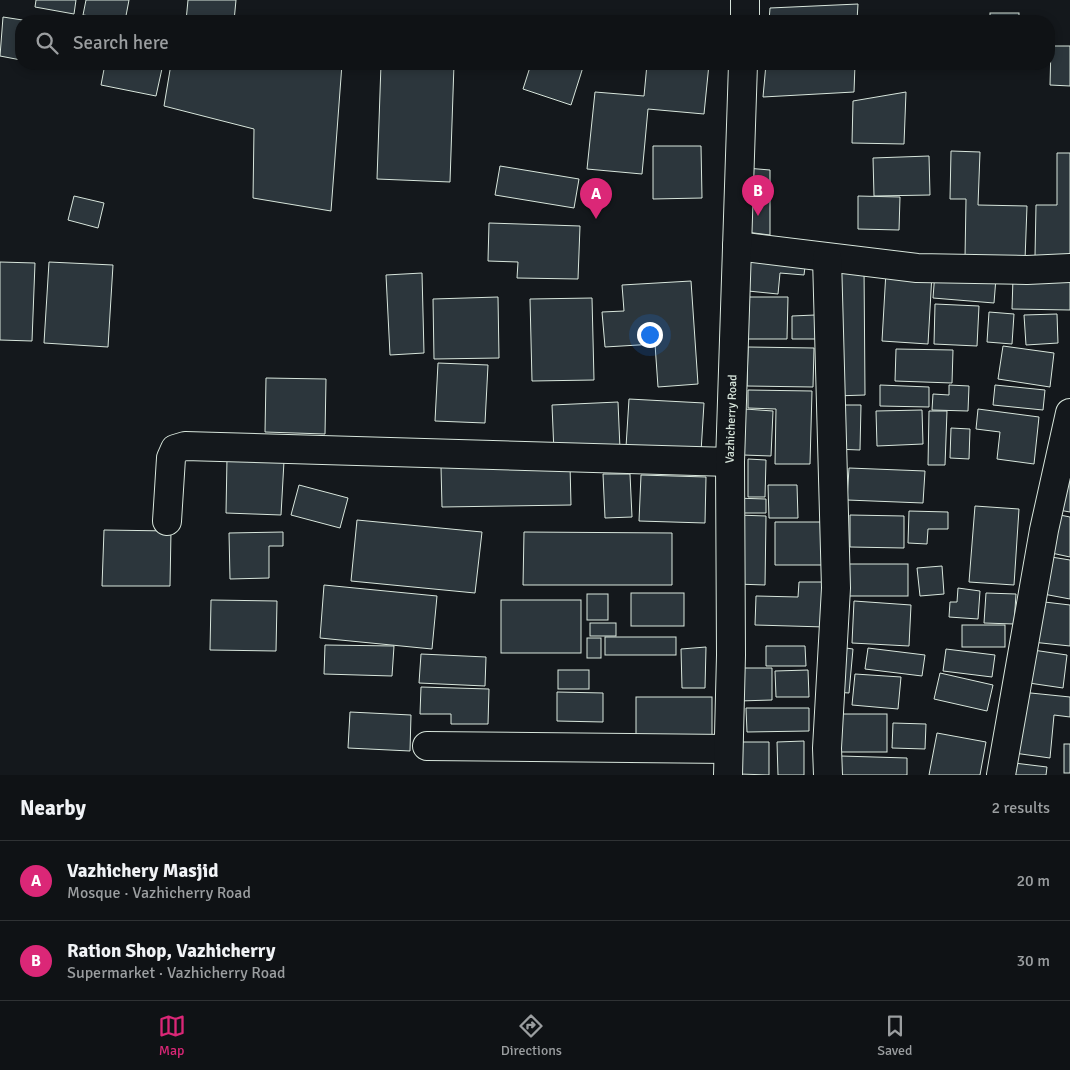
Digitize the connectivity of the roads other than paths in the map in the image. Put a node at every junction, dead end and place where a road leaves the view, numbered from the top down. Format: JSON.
{"nodes":[{"id":1,"x":745,"y":0,"type":"edge"},
{"id":2,"x":745,"y":15,"type":"edge"},
{"id":3,"x":743,"y":70,"type":"edge"},
{"id":4,"x":737,"y":246,"type":"junction"},
{"id":5,"x":826,"y":258,"type":"junction"},
{"id":6,"x":1070,"y":268,"type":"edge"},
{"id":7,"x":1070,"y":413,"type":"edge"},
{"id":8,"x":730,"y":462,"type":"junction"},
{"id":9,"x":167,"y":522,"type":"dead end"},
{"id":10,"x":427,"y":746,"type":"dead end"},
{"id":11,"x":728,"y":762,"type":"edge"},
{"id":12,"x":828,"y":775,"type":"edge"},
{"id":13,"x":1001,"y":775,"type":"edge"}],
"edges":[{"from":1,"to":2,"type":"street"},
{"from":3,"to":4,"type":"street","name":"Vazhicherry Road"},
{"from":4,"to":5,"type":"street"},
{"from":4,"to":8,"type":"street","name":"Vazhicherry Road"},
{"from":5,"to":6,"type":"street"},
{"from":5,"to":12,"type":"street"},
{"from":7,"to":13,"type":"street"},
{"from":8,"to":9,"type":"street"},
{"from":8,"to":11,"type":"street","name":"Vazhicherry Road"},
{"from":10,"to":11,"type":"street"}]}
